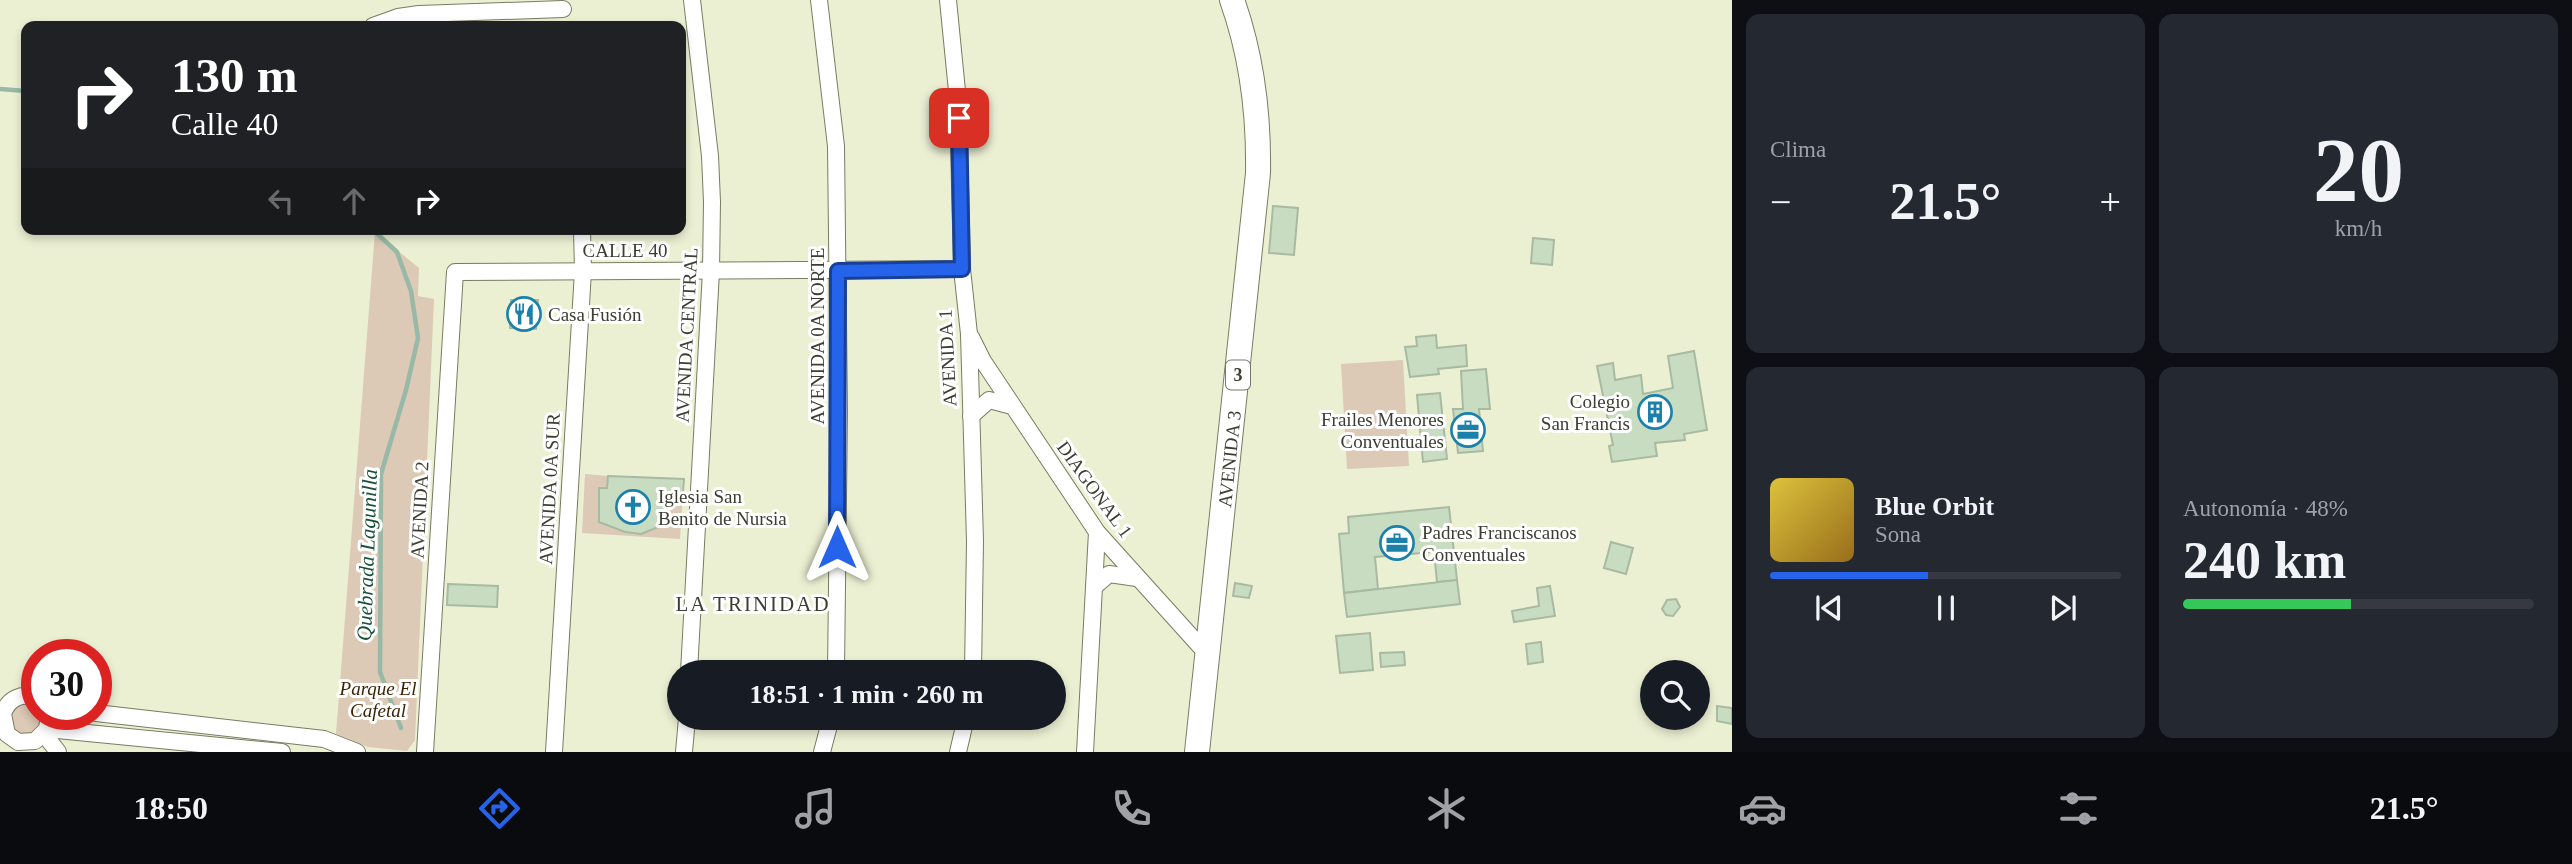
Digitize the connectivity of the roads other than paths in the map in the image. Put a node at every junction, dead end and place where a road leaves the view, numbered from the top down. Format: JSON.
{"nodes":[{"id":1,"x":692,"y":0,"type":"edge"},
{"id":2,"x":819,"y":0,"type":"edge"},
{"id":3,"x":947,"y":0,"type":"edge"},
{"id":4,"x":1232,"y":0,"type":"edge"},
{"id":5,"x":562,"y":4,"type":"edge"},
{"id":6,"x":387,"y":21,"type":"edge"},
{"id":7,"x":582,"y":235,"type":"edge"},
{"id":8,"x":962,"y":269,"type":"junction"},
{"id":9,"x":583,"y":271,"type":"junction"},
{"id":10,"x":711,"y":271,"type":"junction"},
{"id":11,"x":838,"y":271,"type":"junction"},
{"id":12,"x":455,"y":272,"type":"joint"},
{"id":13,"x":969,"y":334,"type":"junction"},
{"id":14,"x":1012,"y":406,"type":"junction"},
{"id":15,"x":971,"y":416,"type":"junction"},
{"id":16,"x":1097,"y":532,"type":"junction"},
{"id":17,"x":1137,"y":578,"type":"junction"},
{"id":18,"x":1094,"y":587,"type":"junction"},
{"id":19,"x":1207,"y":654,"type":"junction"},
{"id":20,"x":691,"y":660,"type":"edge"},
{"id":21,"x":836,"y":660,"type":"edge"},
{"id":22,"x":974,"y":660,"type":"edge"},
{"id":23,"x":21,"y":698,"type":"edge"},
{"id":24,"x":1,"y":715,"type":"edge"},
{"id":25,"x":112,"y":715,"type":"edge"},
{"id":26,"x":686,"y":730,"type":"edge"},
{"id":27,"x":828,"y":730,"type":"edge"},
{"id":28,"x":963,"y":730,"type":"edge"},
{"id":29,"x":38,"y":736,"type":"edge"},
{"id":30,"x":0,"y":743,"type":"edge"},
{"id":31,"x":58,"y":752,"type":"edge"},
{"id":32,"x":282,"y":752,"type":"edge"},
{"id":33,"x":357,"y":752,"type":"edge"},
{"id":34,"x":425,"y":752,"type":"edge"},
{"id":35,"x":554,"y":752,"type":"edge"},
{"id":36,"x":684,"y":752,"type":"edge"},
{"id":37,"x":822,"y":752,"type":"edge"},
{"id":38,"x":958,"y":752,"type":"edge"},
{"id":39,"x":1085,"y":752,"type":"edge"},
{"id":40,"x":1196,"y":752,"type":"edge"}],
"edges":[{"from":1,"to":10,"type":"street","name":"AVENIDA CENTRAL"},
{"from":2,"to":11,"type":"street","name":"AVENIDA 0A NORTE"},
{"from":3,"to":8,"type":"street","name":"AVENIDA 1"},
{"from":4,"to":19,"type":"main road","name":"AVENIDA 3","number":"3"},
{"from":5,"to":6,"type":"street"},
{"from":7,"to":9,"type":"street","name":"AVENIDA 0A SUR"},
{"from":8,"to":11,"type":"street","name":"CALLE 40"},
{"from":8,"to":13,"type":"street","name":"AVENIDA 1"},
{"from":9,"to":10,"type":"street","name":"CALLE 40"},
{"from":9,"to":12,"type":"street","name":"CALLE 40"},
{"from":9,"to":35,"type":"street","name":"AVENIDA 0A SUR"},
{"from":10,"to":11,"type":"street","name":"CALLE 40"},
{"from":10,"to":20,"type":"street","name":"AVENIDA CENTRAL"},
{"from":11,"to":21,"type":"street","name":"AVENIDA 0A NORTE"},
{"from":12,"to":34,"type":"street","name":"AVENIDA 2"},
{"from":13,"to":14,"type":"street","name":"DIAGONAL 1"},
{"from":13,"to":15,"type":"street","name":"AVENIDA 1"},
{"from":14,"to":15,"type":"street"},
{"from":14,"to":16,"type":"street","name":"DIAGONAL 1"},
{"from":15,"to":22,"type":"street","name":"AVENIDA 1"},
{"from":16,"to":17,"type":"street","name":"DIAGONAL 1"},
{"from":16,"to":18,"type":"street"},
{"from":17,"to":18,"type":"street"},
{"from":17,"to":19,"type":"street","name":"DIAGONAL 1"},
{"from":18,"to":39,"type":"street"},
{"from":19,"to":40,"type":"main road","name":"AVENIDA 3","number":"3"},
{"from":23,"to":24,"type":"street"},
{"from":24,"to":29,"type":"street"},
{"from":25,"to":33,"type":"street"},
{"from":26,"to":36,"type":"street"},
{"from":27,"to":37,"type":"street"},
{"from":28,"to":38,"type":"street"},
{"from":29,"to":30,"type":"street"},
{"from":29,"to":31,"type":"street"},
{"from":29,"to":32,"type":"street"}]}
